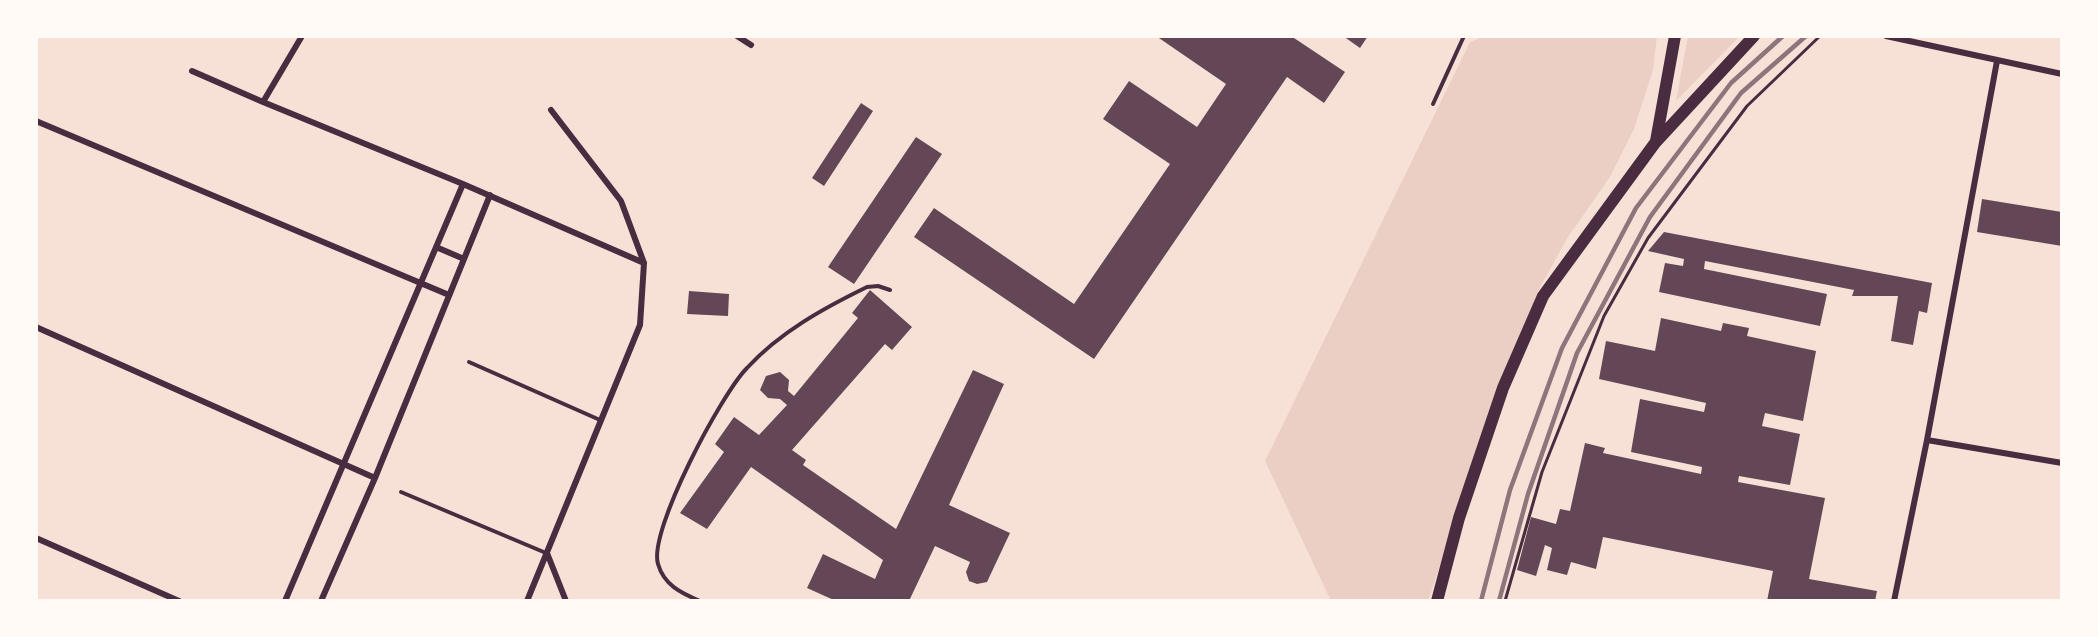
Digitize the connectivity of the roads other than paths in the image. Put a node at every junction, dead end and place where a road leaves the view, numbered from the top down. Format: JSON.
{"nodes":[{"id":1,"x":302,"y":36,"type":"edge"},
{"id":2,"x":737,"y":36,"type":"edge"},
{"id":3,"x":1464,"y":36,"type":"edge"},
{"id":4,"x":1675,"y":36,"type":"edge"},
{"id":5,"x":1754,"y":36,"type":"edge"},
{"id":6,"x":1886,"y":36,"type":"edge"},
{"id":7,"x":752,"y":45,"type":"dead end"},
{"id":8,"x":1997,"y":61,"type":"junction"},
{"id":9,"x":192,"y":71,"type":"dead end"},
{"id":10,"x":2062,"y":74,"type":"edge"},
{"id":11,"x":263,"y":102,"type":"junction"},
{"id":12,"x":1433,"y":104,"type":"dead end"},
{"id":13,"x":550,"y":110,"type":"dead end"},
{"id":14,"x":36,"y":121,"type":"edge"},
{"id":15,"x":1655,"y":142,"type":"junction"},
{"id":16,"x":463,"y":184,"type":"junction"},
{"id":17,"x":490,"y":195,"type":"junction"},
{"id":18,"x":436,"y":247,"type":"junction"},
{"id":19,"x":464,"y":259,"type":"junction"},
{"id":20,"x":644,"y":263,"type":"junction"},
{"id":21,"x":421,"y":284,"type":"junction"},
{"id":22,"x":890,"y":290,"type":"dead end"},
{"id":23,"x":449,"y":296,"type":"junction"},
{"id":24,"x":36,"y":327,"type":"edge"},
{"id":25,"x":469,"y":362,"type":"dead end"},
{"id":26,"x":601,"y":420,"type":"junction"},
{"id":27,"x":1927,"y":440,"type":"junction"},
{"id":28,"x":345,"y":463,"type":"junction"},
{"id":29,"x":2062,"y":463,"type":"edge"},
{"id":30,"x":375,"y":478,"type":"junction"},
{"id":31,"x":401,"y":492,"type":"dead end"},
{"id":32,"x":36,"y":538,"type":"edge"},
{"id":33,"x":547,"y":553,"type":"junction"},
{"id":34,"x":178,"y":601,"type":"edge"},
{"id":35,"x":285,"y":601,"type":"edge"},
{"id":36,"x":321,"y":601,"type":"edge"},
{"id":37,"x":527,"y":601,"type":"edge"},
{"id":38,"x":566,"y":601,"type":"edge"},
{"id":39,"x":700,"y":601,"type":"edge"},
{"id":40,"x":1437,"y":601,"type":"edge"},
{"id":41,"x":1894,"y":601,"type":"edge"}],
"edges":[{"from":1,"to":11,"type":"street"},
{"from":2,"to":7,"type":"street"},
{"from":3,"to":12,"type":"lane"},
{"from":4,"to":15,"type":"main road"},
{"from":5,"to":15,"type":"main road"},
{"from":6,"to":8,"type":"street"},
{"from":8,"to":10,"type":"street"},
{"from":8,"to":27,"type":"street"},
{"from":9,"to":11,"type":"street"},
{"from":11,"to":16,"type":"street"},
{"from":13,"to":20,"type":"street"},
{"from":14,"to":21,"type":"street"},
{"from":15,"to":40,"type":"main road"},
{"from":16,"to":17,"type":"street"},
{"from":16,"to":18,"type":"street"},
{"from":17,"to":19,"type":"street"},
{"from":17,"to":20,"type":"street"},
{"from":18,"to":19,"type":"street"},
{"from":18,"to":21,"type":"street"},
{"from":19,"to":23,"type":"street"},
{"from":20,"to":26,"type":"street"},
{"from":21,"to":23,"type":"street"},
{"from":21,"to":28,"type":"street"},
{"from":22,"to":39,"type":"lane"},
{"from":23,"to":30,"type":"street"},
{"from":24,"to":28,"type":"street"},
{"from":25,"to":26,"type":"lane"},
{"from":26,"to":33,"type":"street"},
{"from":27,"to":29,"type":"street"},
{"from":27,"to":41,"type":"street"},
{"from":28,"to":30,"type":"street"},
{"from":28,"to":35,"type":"street"},
{"from":30,"to":36,"type":"street"},
{"from":31,"to":33,"type":"lane"},
{"from":32,"to":34,"type":"street"},
{"from":33,"to":37,"type":"street"},
{"from":33,"to":38,"type":"street"}]}
